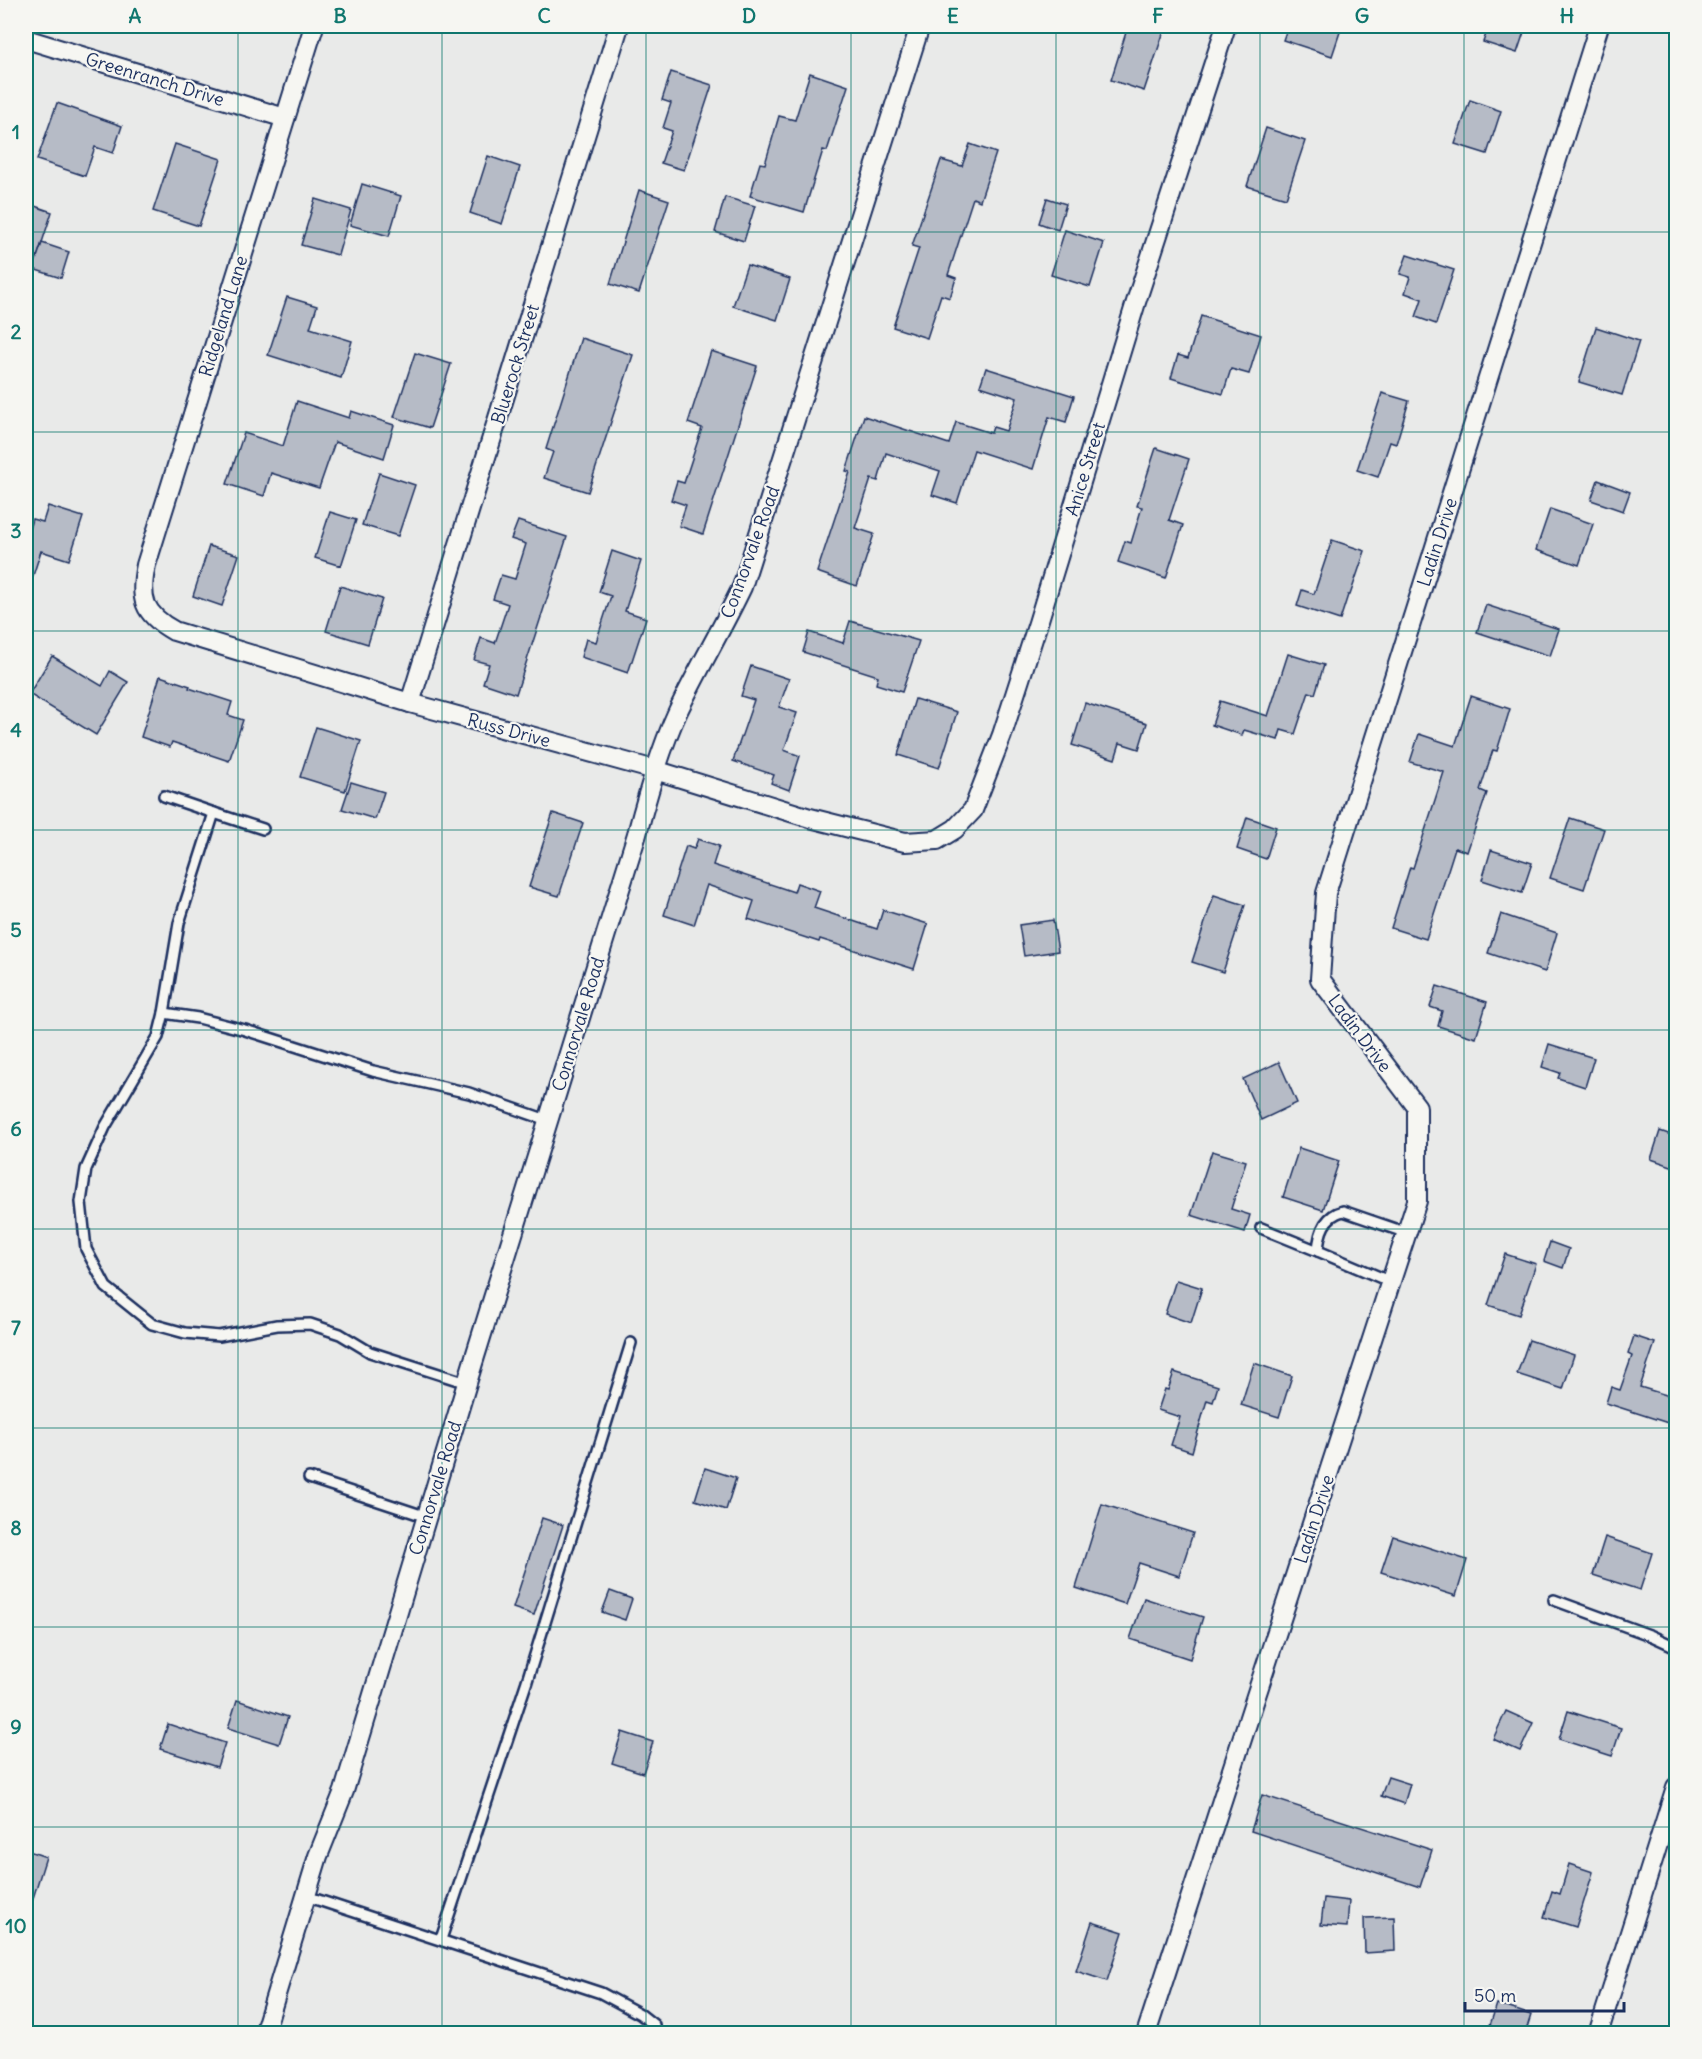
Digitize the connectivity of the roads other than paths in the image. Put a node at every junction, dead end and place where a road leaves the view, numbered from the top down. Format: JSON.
{"nodes":[{"id":1,"x":314,"y":26,"type":"edge"},
{"id":2,"x":619,"y":26,"type":"edge"},
{"id":3,"x":920,"y":26,"type":"edge"},
{"id":4,"x":1226,"y":26,"type":"edge"},
{"id":5,"x":1599,"y":26,"type":"edge"},
{"id":6,"x":26,"y":39,"type":"edge"},
{"id":7,"x":285,"y":118,"type":"junction"},
{"id":8,"x":147,"y":607,"type":"joint"},
{"id":9,"x":410,"y":703,"type":"junction"},
{"id":10,"x":655,"y":770,"type":"junction"},
{"id":11,"x":164,"y":796,"type":"dead end"},
{"id":12,"x":214,"y":813,"type":"junction"},
{"id":13,"x":263,"y":829,"type":"dead end"},
{"id":14,"x":880,"y":836,"type":"joint"},
{"id":15,"x":164,"y":1013,"type":"junction"},
{"id":16,"x":548,"y":1120,"type":"junction"},
{"id":17,"x":1261,"y":1228,"type":"dead end"},
{"id":18,"x":1407,"y":1233,"type":"junction"},
{"id":19,"x":1318,"y":1251,"type":"junction"},
{"id":20,"x":1391,"y":1282,"type":"junction"},
{"id":21,"x":631,"y":1343,"type":"dead end"},
{"id":22,"x":467,"y":1383,"type":"junction"},
{"id":23,"x":309,"y":1478,"type":"dead end"},
{"id":24,"x":426,"y":1516,"type":"junction"},
{"id":25,"x":1554,"y":1600,"type":"dead end"},
{"id":26,"x":1677,"y":1647,"type":"edge"},
{"id":27,"x":1677,"y":1788,"type":"edge"},
{"id":28,"x":306,"y":1896,"type":"junction"},
{"id":29,"x":441,"y":1939,"type":"junction"},
{"id":30,"x":1148,"y":2033,"type":"edge"},
{"id":31,"x":264,"y":2034,"type":"edge"},
{"id":32,"x":654,"y":2034,"type":"edge"},
{"id":33,"x":1598,"y":2034,"type":"edge"}],
"edges":[{"from":1,"to":7,"type":"street","name":"Ridgeland Lane"},
{"from":2,"to":9,"type":"street","name":"Bluerock Street"},
{"from":3,"to":10,"type":"street","name":"Connorvale Road"},
{"from":4,"to":14,"type":"street","name":"Anice Street"},
{"from":5,"to":18,"type":"street","name":"Ladin Drive"},
{"from":6,"to":7,"type":"street","name":"Greenranch Drive"},
{"from":7,"to":8,"type":"street","name":"Ridgeland Lane"},
{"from":8,"to":9,"type":"street","name":"Russ Drive"},
{"from":9,"to":10,"type":"street","name":"Russ Drive"},
{"from":10,"to":14,"type":"street","name":"Russ Drive"},
{"from":10,"to":16,"type":"street","name":"Connorvale Road"},
{"from":11,"to":12,"type":"lane"},
{"from":12,"to":13,"type":"lane"},
{"from":12,"to":15,"type":"lane"},
{"from":15,"to":16,"type":"lane"},
{"from":15,"to":22,"type":"lane"},
{"from":16,"to":22,"type":"street","name":"Connorvale Road"},
{"from":17,"to":19,"type":"lane"},
{"from":18,"to":19,"type":"lane"},
{"from":18,"to":20,"type":"street","name":"Ladin Drive"},
{"from":19,"to":20,"type":"lane"},
{"from":20,"to":30,"type":"street","name":"Ladin Drive"},
{"from":21,"to":29,"type":"lane"},
{"from":22,"to":24,"type":"street","name":"Connorvale Road"},
{"from":23,"to":24,"type":"lane"},
{"from":24,"to":28,"type":"street","name":"Connorvale Road"},
{"from":25,"to":26,"type":"lane"},
{"from":27,"to":33,"type":"street"},
{"from":28,"to":29,"type":"lane"},
{"from":28,"to":31,"type":"street","name":"Connorvale Road"},
{"from":29,"to":32,"type":"lane"}]}
